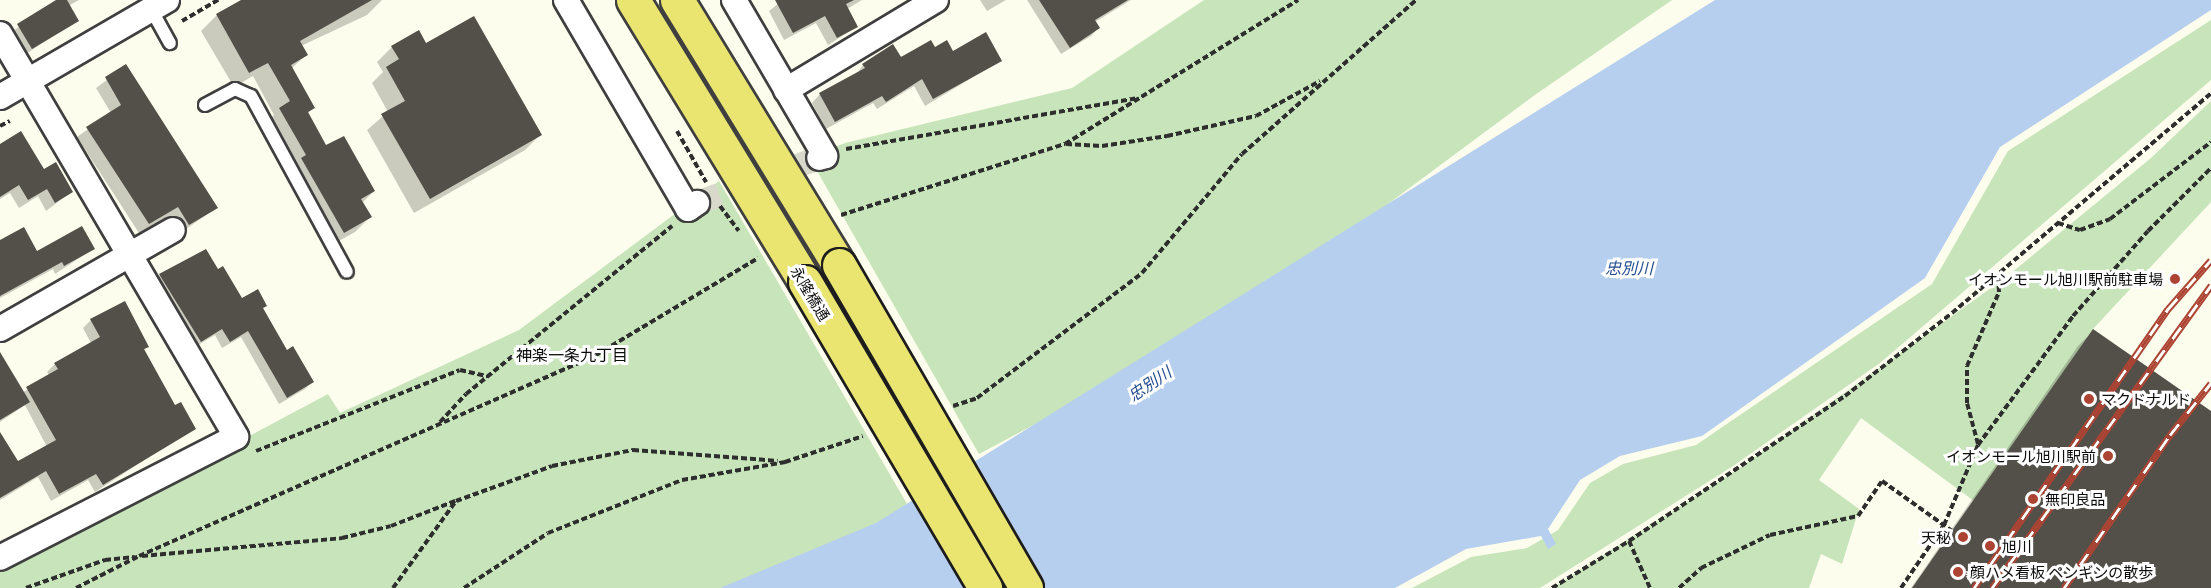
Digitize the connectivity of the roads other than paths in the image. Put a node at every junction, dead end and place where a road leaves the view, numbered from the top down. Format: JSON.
{"nodes":[{"id":1,"x":566,"y":0,"type":"edge"},
{"id":2,"x":633,"y":0,"type":"edge"},
{"id":3,"x":676,"y":0,"type":"edge"},
{"id":4,"x":734,"y":0,"type":"edge"},
{"id":5,"x":936,"y":0,"type":"edge"},
{"id":6,"x":159,"y":5,"type":"edge"},
{"id":7,"x":0,"y":34,"type":"edge"},
{"id":8,"x":170,"y":43,"type":"dead end"},
{"id":9,"x":27,"y":81,"type":"junction"},
{"id":10,"x":786,"y":90,"type":"junction"},
{"id":11,"x":0,"y":98,"type":"edge"},
{"id":12,"x":205,"y":105,"type":"dead end"},
{"id":13,"x":822,"y":157,"type":"road end"},
{"id":14,"x":693,"y":206,"type":"road end"},
{"id":15,"x":173,"y":230,"type":"dead end"},
{"id":16,"x":129,"y":255,"type":"junction"},
{"id":17,"x":347,"y":272,"type":"dead end"},
{"id":18,"x":0,"y":329,"type":"edge"},
{"id":19,"x":0,"y":558,"type":"edge"},
{"id":20,"x":985,"y":588,"type":"edge"},
{"id":21,"x":1026,"y":588,"type":"edge"}],
"edges":[{"from":1,"to":14,"type":"street"},
{"from":2,"to":20,"type":"main road","name":"永隆橋通","bridge":true},
{"from":3,"to":21,"type":"main road","bridge":true},
{"from":4,"to":10,"type":"street"},
{"from":5,"to":10,"type":"street"},
{"from":6,"to":8,"type":"lane"},
{"from":6,"to":9,"type":"street"},
{"from":7,"to":9,"type":"street"},
{"from":9,"to":11,"type":"street"},
{"from":9,"to":16,"type":"street"},
{"from":10,"to":13,"type":"street"},
{"from":12,"to":17,"type":"lane"},
{"from":15,"to":16,"type":"street"},
{"from":16,"to":18,"type":"street"},
{"from":16,"to":19,"type":"street"}]}
